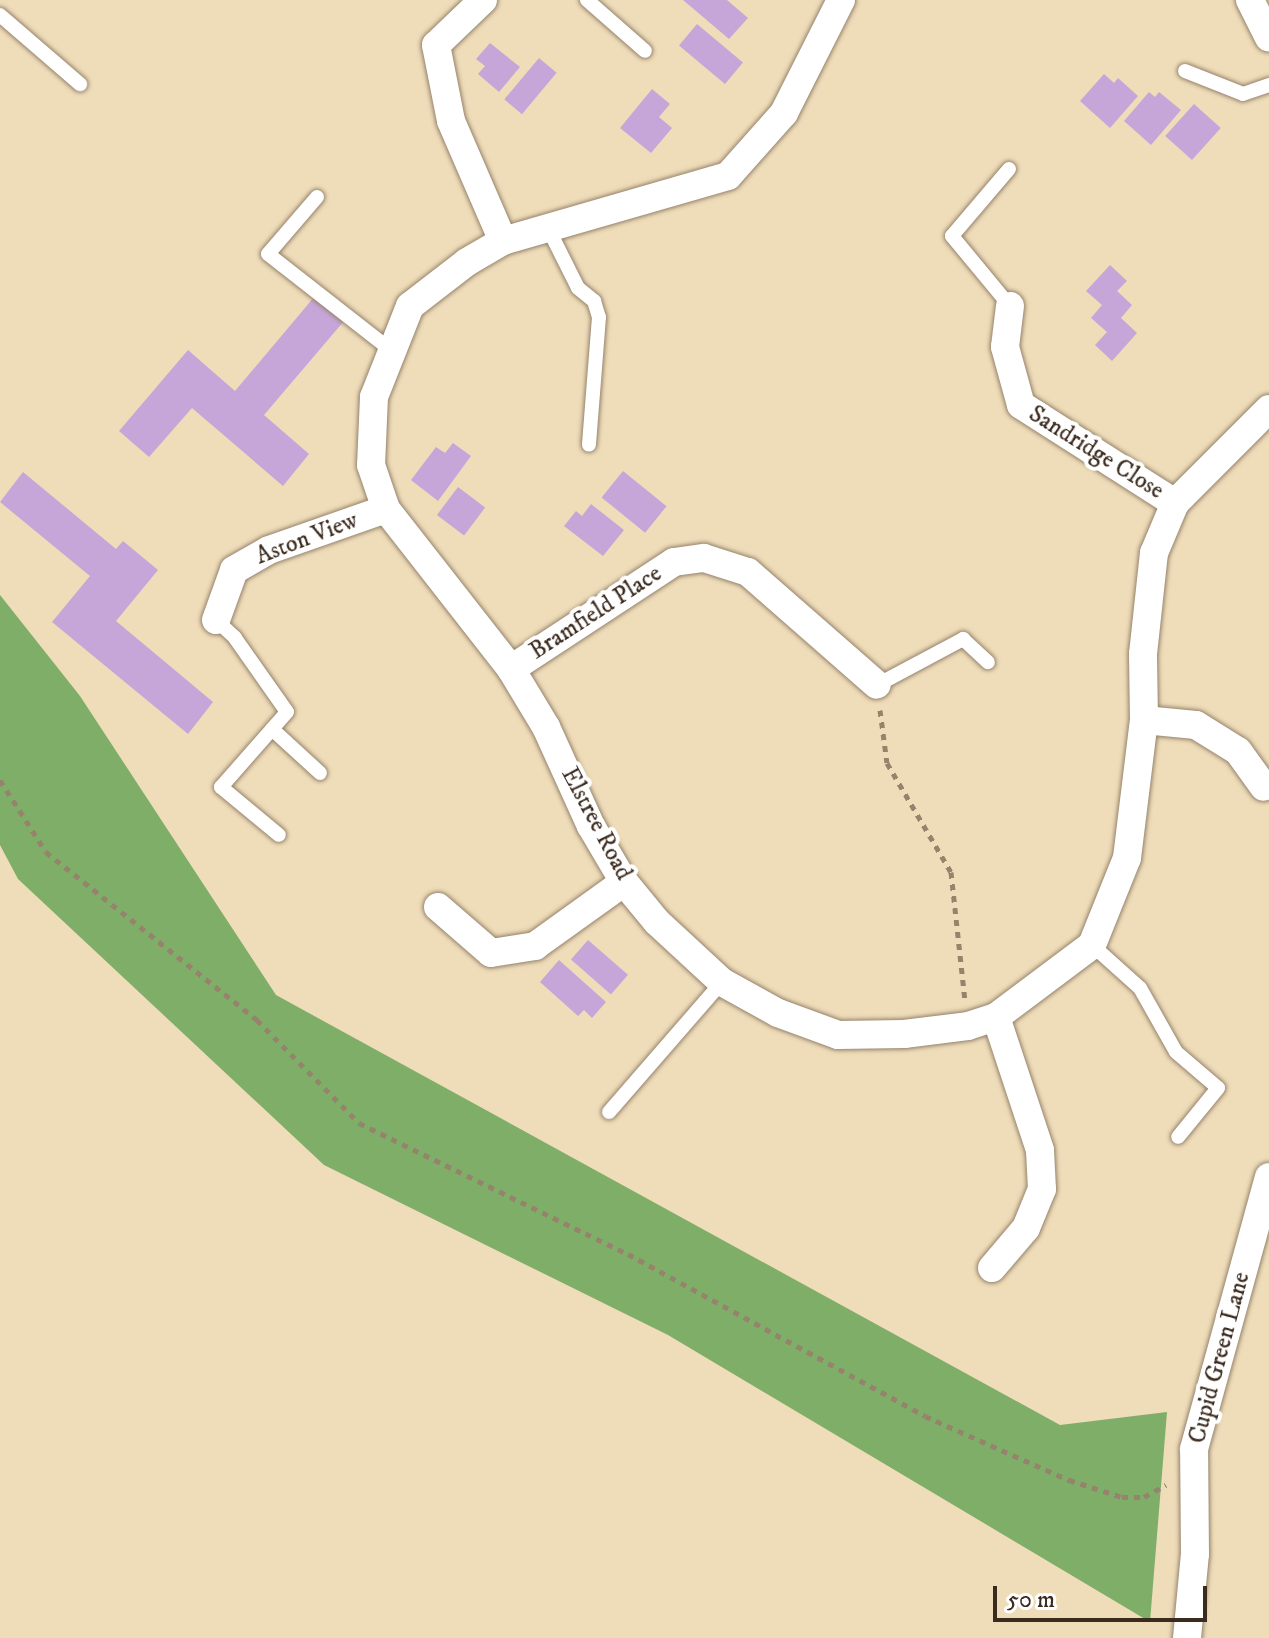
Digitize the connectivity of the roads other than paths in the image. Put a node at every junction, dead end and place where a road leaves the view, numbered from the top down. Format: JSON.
{"nodes":[{"id":1,"x":483,"y":0,"type":"edge"},
{"id":2,"x":841,"y":0,"type":"edge"},
{"id":3,"x":1250,"y":0,"type":"edge"},
{"id":4,"x":591,"y":1,"type":"edge"},
{"id":5,"x":0,"y":15,"type":"edge"},
{"id":6,"x":1269,"y":38,"type":"edge"},
{"id":7,"x":645,"y":51,"type":"dead end"},
{"id":8,"x":1185,"y":71,"type":"dead end"},
{"id":9,"x":80,"y":84,"type":"dead end"},
{"id":10,"x":1269,"y":85,"type":"edge"},
{"id":11,"x":1009,"y":169,"type":"dead end"},
{"id":12,"x":317,"y":197,"type":"dead end"},
{"id":13,"x":549,"y":230,"type":"junction"},
{"id":14,"x":503,"y":241,"type":"junction"},
{"id":15,"x":1010,"y":306,"type":"joint"},
{"id":16,"x":392,"y":351,"type":"junction"},
{"id":17,"x":1269,"y":409,"type":"edge"},
{"id":18,"x":589,"y":445,"type":"dead end"},
{"id":19,"x":1175,"y":503,"type":"junction"},
{"id":20,"x":386,"y":509,"type":"junction"},
{"id":21,"x":216,"y":620,"type":"joint"},
{"id":22,"x":988,"y":662,"type":"dead end"},
{"id":23,"x":511,"y":669,"type":"junction"},
{"id":24,"x":877,"y":685,"type":"joint"},
{"id":25,"x":1144,"y":720,"type":"junction"},
{"id":26,"x":272,"y":729,"type":"junction"},
{"id":27,"x":320,"y":773,"type":"dead end"},
{"id":28,"x":1264,"y":787,"type":"dead end"},
{"id":29,"x":279,"y":835,"type":"dead end"},
{"id":30,"x":624,"y":882,"type":"junction"},
{"id":31,"x":438,"y":907,"type":"dead end"},
{"id":32,"x":1092,"y":945,"type":"junction"},
{"id":33,"x":722,"y":982,"type":"junction"},
{"id":34,"x":996,"y":1017,"type":"junction"},
{"id":35,"x":609,"y":1112,"type":"dead end"},
{"id":36,"x":1178,"y":1137,"type":"dead end"},
{"id":37,"x":1269,"y":1177,"type":"edge"},
{"id":38,"x":992,"y":1268,"type":"dead end"},
{"id":39,"x":1187,"y":1638,"type":"edge"}],
"edges":[{"from":1,"to":14,"type":"street"},
{"from":2,"to":13,"type":"street","name":"Elstree Road"},
{"from":3,"to":6,"type":"street"},
{"from":4,"to":7,"type":"lane"},
{"from":5,"to":9,"type":"lane"},
{"from":8,"to":10,"type":"lane"},
{"from":11,"to":15,"type":"lane"},
{"from":12,"to":16,"type":"lane"},
{"from":13,"to":14,"type":"street","name":"Elstree Road"},
{"from":13,"to":18,"type":"lane"},
{"from":14,"to":16,"type":"street","name":"Elstree Road"},
{"from":15,"to":19,"type":"street","name":"Sandridge Close"},
{"from":16,"to":20,"type":"street","name":"Elstree Road"},
{"from":17,"to":19,"type":"street"},
{"from":19,"to":25,"type":"street"},
{"from":20,"to":21,"type":"street","name":"Aston View"},
{"from":20,"to":23,"type":"street","name":"Elstree Road"},
{"from":21,"to":26,"type":"lane"},
{"from":22,"to":24,"type":"lane"},
{"from":23,"to":24,"type":"street","name":"Bramfield Place"},
{"from":23,"to":30,"type":"street","name":"Elstree Road"},
{"from":25,"to":28,"type":"street"},
{"from":25,"to":32,"type":"street"},
{"from":26,"to":27,"type":"lane"},
{"from":26,"to":29,"type":"lane"},
{"from":30,"to":31,"type":"street"},
{"from":30,"to":33,"type":"street","name":"Elstree Road"},
{"from":32,"to":34,"type":"street","name":"Elstree Road"},
{"from":32,"to":36,"type":"lane"},
{"from":33,"to":34,"type":"street","name":"Elstree Road"},
{"from":33,"to":35,"type":"lane"},
{"from":34,"to":38,"type":"street"},
{"from":37,"to":39,"type":"street","name":"Cupid Green Lane"}]}
